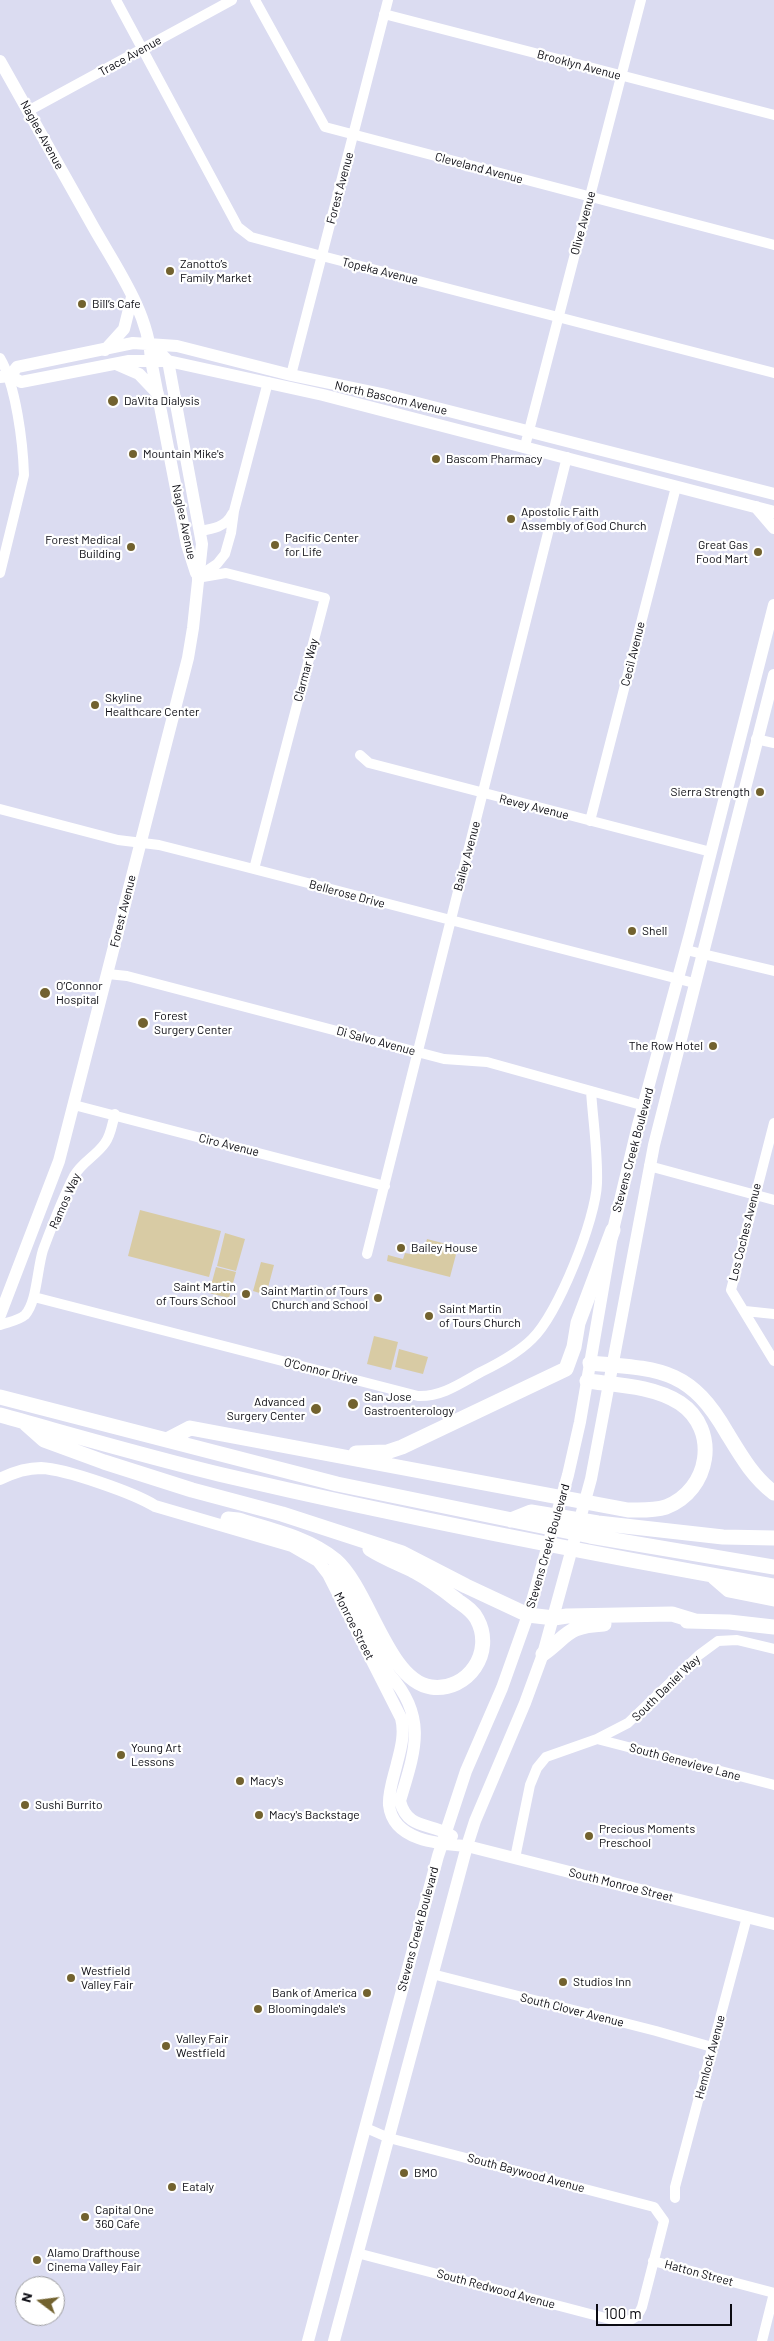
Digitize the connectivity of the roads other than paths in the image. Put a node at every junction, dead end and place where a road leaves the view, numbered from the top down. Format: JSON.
{"nodes":[{"id":1,"x":116,"y":0,"type":"edge"},
{"id":2,"x":232,"y":0,"type":"edge"},
{"id":3,"x":255,"y":0,"type":"edge"},
{"id":4,"x":388,"y":0,"type":"edge"},
{"id":5,"x":641,"y":0,"type":"edge"},
{"id":6,"x":384,"y":14,"type":"junction"},
{"id":7,"x":141,"y":50,"type":"junction"},
{"id":8,"x":0,"y":61,"type":"edge"},
{"id":9,"x":621,"y":76,"type":"junction"},
{"id":10,"x":28,"y":111,"type":"junction"},
{"id":11,"x":774,"y":115,"type":"edge"},
{"id":12,"x":354,"y":135,"type":"junction"},
{"id":13,"x":590,"y":196,"type":"junction"},
{"id":14,"x":774,"y":245,"type":"edge"},
{"id":15,"x":322,"y":256,"type":"junction"},
{"id":16,"x":132,"y":297,"type":"junction"},
{"id":17,"x":559,"y":317,"type":"junction"},
{"id":18,"x":150,"y":344,"type":"junction"},
{"id":19,"x":105,"y":350,"type":"junction"},
{"id":20,"x":0,"y":358,"type":"edge"},
{"id":21,"x":151,"y":360,"type":"junction"},
{"id":22,"x":168,"y":362,"type":"junction"},
{"id":23,"x":114,"y":364,"type":"junction"},
{"id":24,"x":774,"y":373,"type":"edge"},
{"id":25,"x":291,"y":375,"type":"junction"},
{"id":26,"x":5,"y":377,"type":"edge"},
{"id":27,"x":268,"y":382,"type":"junction"},
{"id":28,"x":159,"y":396,"type":"junction"},
{"id":29,"x":529,"y":432,"type":"junction"},
{"id":30,"x":525,"y":446,"type":"junction"},
{"id":31,"x":567,"y":457,"type":"junction"},
{"id":32,"x":676,"y":487,"type":"junction"},
{"id":33,"x":774,"y":494,"type":"edge"},
{"id":34,"x":756,"y":508,"type":"junction"},
{"id":35,"x":234,"y":510,"type":"junction"},
{"id":36,"x":774,"y":512,"type":"edge"},
{"id":37,"x":774,"y":528,"type":"edge"},
{"id":38,"x":199,"y":532,"type":"junction"},
{"id":39,"x":0,"y":573,"type":"edge"},
{"id":40,"x":197,"y":578,"type":"junction"},
{"id":41,"x":774,"y":605,"type":"edge"},
{"id":42,"x":774,"y":675,"type":"edge"},
{"id":43,"x":740,"y":737,"type":"junction"},
{"id":44,"x":756,"y":739,"type":"junction"},
{"id":45,"x":774,"y":743,"type":"edge"},
{"id":46,"x":360,"y":755,"type":"dead end"},
{"id":47,"x":483,"y":794,"type":"junction"},
{"id":48,"x":740,"y":802,"type":"junction"},
{"id":49,"x":0,"y":809,"type":"edge"},
{"id":50,"x":590,"y":821,"type":"junction"},
{"id":51,"x":140,"y":842,"type":"junction"},
{"id":52,"x":711,"y":852,"type":"junction"},
{"id":53,"x":254,"y":869,"type":"junction"},
{"id":54,"x":451,"y":921,"type":"junction"},
{"id":55,"x":686,"y":950,"type":"junction"},
{"id":56,"x":702,"y":953,"type":"junction"},
{"id":57,"x":774,"y":971,"type":"edge"},
{"id":58,"x":108,"y":974,"type":"junction"},
{"id":59,"x":678,"y":979,"type":"junction"},
{"id":60,"x":694,"y":983,"type":"junction"},
{"id":61,"x":418,"y":1052,"type":"junction"},
{"id":62,"x":591,"y":1091,"type":"junction"},
{"id":63,"x":74,"y":1105,"type":"junction"},
{"id":64,"x":645,"y":1106,"type":"junction"},
{"id":65,"x":115,"y":1114,"type":"junction"},
{"id":66,"x":774,"y":1123,"type":"edge"},
{"id":67,"x":654,"y":1145,"type":"junction"},
{"id":68,"x":649,"y":1166,"type":"junction"},
{"id":69,"x":385,"y":1186,"type":"junction"},
{"id":70,"x":755,"y":1194,"type":"junction"},
{"id":71,"x":774,"y":1200,"type":"edge"},
{"id":72,"x":613,"y":1230,"type":"junction"},
{"id":73,"x":367,"y":1254,"type":"dead end"},
{"id":74,"x":34,"y":1297,"type":"junction"},
{"id":75,"x":745,"y":1311,"type":"junction"},
{"id":76,"x":774,"y":1314,"type":"edge"},
{"id":77,"x":3,"y":1320,"type":"edge"},
{"id":78,"x":774,"y":1361,"type":"edge"},
{"id":79,"x":590,"y":1362,"type":"junction"},
{"id":80,"x":611,"y":1364,"type":"junction"},
{"id":81,"x":587,"y":1381,"type":"junction"},
{"id":82,"x":609,"y":1384,"type":"junction"},
{"id":83,"x":0,"y":1396,"type":"edge"},
{"id":84,"x":0,"y":1415,"type":"edge"},
{"id":85,"x":24,"y":1422,"type":"junction"},
{"id":86,"x":167,"y":1440,"type":"junction"},
{"id":87,"x":313,"y":1452,"type":"junction"},
{"id":88,"x":0,"y":1479,"type":"edge"},
{"id":89,"x":774,"y":1493,"type":"edge"},
{"id":90,"x":142,"y":1498,"type":"junction"},
{"id":91,"x":228,"y":1519,"type":"junction"},
{"id":92,"x":511,"y":1520,"type":"junction"},
{"id":93,"x":723,"y":1537,"type":"junction"},
{"id":94,"x":354,"y":1538,"type":"junction"},
{"id":95,"x":774,"y":1538,"type":"edge"},
{"id":96,"x":774,"y":1546,"type":"edge"},
{"id":97,"x":774,"y":1567,"type":"edge"},
{"id":98,"x":712,"y":1576,"type":"junction"},
{"id":99,"x":774,"y":1586,"type":"edge"},
{"id":100,"x":774,"y":1599,"type":"edge"},
{"id":101,"x":528,"y":1615,"type":"junction"},
{"id":102,"x":554,"y":1618,"type":"junction"},
{"id":103,"x":695,"y":1621,"type":"junction"},
{"id":104,"x":774,"y":1627,"type":"edge"},
{"id":105,"x":774,"y":1649,"type":"edge"},
{"id":106,"x":543,"y":1654,"type":"junction"},
{"id":107,"x":597,"y":1739,"type":"junction"},
{"id":108,"x":774,"y":1786,"type":"edge"},
{"id":109,"x":444,"y":1838,"type":"junction"},
{"id":110,"x":467,"y":1846,"type":"junction"},
{"id":111,"x":515,"y":1858,"type":"junction"},
{"id":112,"x":746,"y":1917,"type":"junction"},
{"id":113,"x":774,"y":1924,"type":"edge"},
{"id":114,"x":432,"y":1974,"type":"junction"},
{"id":115,"x":712,"y":2047,"type":"junction"},
{"id":116,"x":365,"y":2133,"type":"junction"},
{"id":117,"x":389,"y":2138,"type":"junction"},
{"id":118,"x":675,"y":2198,"type":"dead end"},
{"id":119,"x":357,"y":2253,"type":"junction"},
{"id":120,"x":653,"y":2261,"type":"junction"},
{"id":121,"x":774,"y":2293,"type":"edge"},
{"id":122,"x":308,"y":2341,"type":"edge"},
{"id":123,"x":334,"y":2341,"type":"edge"},
{"id":124,"x":762,"y":2341,"type":"edge"}],
"edges":[{"from":1,"to":7,"type":"street","name":"Topeka Avenue"},
{"from":2,"to":7,"type":"street","name":"Trace Avenue"},
{"from":3,"to":12,"type":"street","name":"Cleveland Avenue"},
{"from":4,"to":6,"type":"street","name":"Forest Avenue"},
{"from":5,"to":9,"type":"street","name":"Olive Avenue"},
{"from":6,"to":9,"type":"street","name":"Brooklyn Avenue"},
{"from":6,"to":12,"type":"street","name":"Forest Avenue"},
{"from":7,"to":10,"type":"street","name":"Trace Avenue"},
{"from":7,"to":15,"type":"street","name":"Topeka Avenue"},
{"from":8,"to":10,"type":"main road","name":"Naglee Avenue"},
{"from":9,"to":11,"type":"street","name":"Brooklyn Avenue"},
{"from":9,"to":13,"type":"street","name":"Olive Avenue"},
{"from":10,"to":16,"type":"main road","name":"Naglee Avenue"},
{"from":12,"to":13,"type":"street","name":"Cleveland Avenue"},
{"from":12,"to":15,"type":"street","name":"Forest Avenue"},
{"from":13,"to":14,"type":"street","name":"Cleveland Avenue"},
{"from":13,"to":17,"type":"street","name":"Olive Avenue"},
{"from":15,"to":17,"type":"street","name":"Topeka Avenue"},
{"from":15,"to":25,"type":"street","name":"Forest Avenue"},
{"from":16,"to":18,"type":"main road","name":"Naglee Avenue"},
{"from":16,"to":19,"type":"main road"},
{"from":17,"to":24,"type":"street","name":"Topeka Avenue"},
{"from":17,"to":29,"type":"street","name":"Olive Avenue"},
{"from":18,"to":19,"type":"main road","name":"North Bascom Avenue"},
{"from":18,"to":21,"type":"main road","name":"Naglee Avenue"},
{"from":18,"to":22,"type":"main road","name":"Naglee Avenue"},
{"from":18,"to":25,"type":"main road","name":"North Bascom Avenue"},
{"from":19,"to":26,"type":"main road","name":"North Bascom Avenue"},
{"from":20,"to":26,"type":"street"},
{"from":21,"to":22,"type":"main road","name":"North Bascom Avenue"},
{"from":21,"to":23,"type":"main road","name":"North Bascom Avenue"},
{"from":21,"to":28,"type":"main road","name":"Naglee Avenue"},
{"from":22,"to":27,"type":"main road","name":"North Bascom Avenue"},
{"from":22,"to":38,"type":"main road","name":"Naglee Avenue"},
{"from":23,"to":26,"type":"main road","name":"North Bascom Avenue"},
{"from":23,"to":28,"type":"main road"},
{"from":25,"to":29,"type":"main road","name":"North Bascom Avenue"},
{"from":26,"to":39,"type":"street"},
{"from":27,"to":30,"type":"main road","name":"North Bascom Avenue"},
{"from":27,"to":35,"type":"street"},
{"from":28,"to":40,"type":"main road","name":"Naglee Avenue"},
{"from":29,"to":30,"type":"street","name":"Olive Avenue"},
{"from":29,"to":33,"type":"main road","name":"North Bascom Avenue"},
{"from":30,"to":31,"type":"main road","name":"North Bascom Avenue"},
{"from":31,"to":32,"type":"main road","name":"North Bascom Avenue"},
{"from":31,"to":47,"type":"street","name":"Bailey Avenue"},
{"from":32,"to":34,"type":"main road","name":"North Bascom Avenue"},
{"from":32,"to":50,"type":"street","name":"Cecil Avenue"},
{"from":34,"to":36,"type":"main road","name":"North Bascom Avenue"},
{"from":34,"to":37,"type":"main road"},
{"from":35,"to":38,"type":"street"},
{"from":35,"to":40,"type":"street"},
{"from":38,"to":40,"type":"main road","name":"Naglee Avenue"},
{"from":40,"to":51,"type":"main road","name":"Forest Avenue"},
{"from":40,"to":53,"type":"street","name":"Clarmar Way"},
{"from":41,"to":43,"type":"main road","name":"Stevens Creek Boulevard"},
{"from":42,"to":44,"type":"main road","name":"Stevens Creek Boulevard"},
{"from":43,"to":48,"type":"main road","name":"Stevens Creek Boulevard"},
{"from":43,"to":52,"type":"main road","name":"Stevens Creek Boulevard"},
{"from":44,"to":45,"type":"street"},
{"from":44,"to":48,"type":"main road","name":"Stevens Creek Boulevard"},
{"from":46,"to":47,"type":"street","name":"Revey Avenue"},
{"from":47,"to":50,"type":"street","name":"Revey Avenue"},
{"from":47,"to":54,"type":"street","name":"Bailey Avenue"},
{"from":48,"to":56,"type":"main road","name":"Stevens Creek Boulevard"},
{"from":49,"to":51,"type":"street","name":"Bellerose Drive"},
{"from":50,"to":52,"type":"street","name":"Revey Avenue"},
{"from":51,"to":53,"type":"street","name":"Bellerose Drive"},
{"from":51,"to":58,"type":"main road","name":"Forest Avenue"},
{"from":52,"to":55,"type":"main road","name":"Stevens Creek Boulevard"},
{"from":53,"to":54,"type":"street","name":"Bellerose Drive"},
{"from":54,"to":59,"type":"street","name":"Bellerose Drive"},
{"from":54,"to":61,"type":"street","name":"Bailey Avenue"},
{"from":55,"to":56,"type":"street"},
{"from":55,"to":59,"type":"main road","name":"Stevens Creek Boulevard"},
{"from":56,"to":57,"type":"street"},
{"from":56,"to":60,"type":"main road","name":"Stevens Creek Boulevard"},
{"from":58,"to":61,"type":"street","name":"Di Salvo Avenue"},
{"from":58,"to":63,"type":"main road","name":"Forest Avenue"},
{"from":59,"to":60,"type":"street","name":"Bellerose Drive"},
{"from":59,"to":64,"type":"main road","name":"Stevens Creek Boulevard"},
{"from":60,"to":67,"type":"main road","name":"Stevens Creek Boulevard"},
{"from":61,"to":62,"type":"street","name":"Di Salvo Avenue"},
{"from":61,"to":69,"type":"street","name":"Bailey Avenue"},
{"from":62,"to":64,"type":"street","name":"Di Salvo Avenue"},
{"from":62,"to":74,"type":"street","name":"O’Connor Drive"},
{"from":63,"to":65,"type":"street","name":"Ciro Avenue"},
{"from":63,"to":77,"type":"main road","name":"Forest Avenue"},
{"from":64,"to":67,"type":"main road"},
{"from":64,"to":72,"type":"main road","name":"Stevens Creek Boulevard"},
{"from":65,"to":69,"type":"street","name":"Ciro Avenue"},
{"from":65,"to":74,"type":"street","name":"Ramos Way"},
{"from":66,"to":70,"type":"street","name":"Los Coches Avenue"},
{"from":67,"to":68,"type":"main road","name":"Stevens Creek Boulevard"},
{"from":68,"to":70,"type":"street"},
{"from":68,"to":80,"type":"main road","name":"Stevens Creek Boulevard"},
{"from":69,"to":73,"type":"street","name":"Bailey Avenue"},
{"from":70,"to":71,"type":"street"},
{"from":70,"to":75,"type":"street","name":"Los Coches Avenue"},
{"from":72,"to":79,"type":"main road","name":"Stevens Creek Boulevard"},
{"from":72,"to":87,"type":"highway"},
{"from":74,"to":77,"type":"street"},
{"from":75,"to":76,"type":"street"},
{"from":75,"to":78,"type":"street","name":"Los Coches Avenue"},
{"from":79,"to":80,"type":"highway"},
{"from":79,"to":81,"type":"main road","name":"Stevens Creek Boulevard"},
{"from":80,"to":82,"type":"main road","name":"Stevens Creek Boulevard"},
{"from":80,"to":89,"type":"highway"},
{"from":81,"to":82,"type":"highway"},
{"from":81,"to":101,"type":"main road","name":"Stevens Creek Boulevard"},
{"from":82,"to":87,"type":"highway"},
{"from":82,"to":102,"type":"main road","name":"Stevens Creek Boulevard"},
{"from":83,"to":86,"type":"highway"},
{"from":84,"to":85,"type":"highway"},
{"from":85,"to":94,"type":"highway"},
{"from":85,"to":98,"type":"highway"},
{"from":86,"to":87,"type":"highway"},
{"from":86,"to":92,"type":"highway"},
{"from":88,"to":90,"type":"main road","name":"Monroe Street"},
{"from":90,"to":91,"type":"main road","name":"Monroe Street"},
{"from":90,"to":109,"type":"main road","name":"Monroe Street"},
{"from":91,"to":94,"type":"highway"},
{"from":91,"to":109,"type":"main road","name":"Monroe Street"},
{"from":92,"to":93,"type":"highway"},
{"from":92,"to":97,"type":"highway"},
{"from":93,"to":95,"type":"highway"},
{"from":93,"to":96,"type":"highway"},
{"from":94,"to":101,"type":"highway"},
{"from":98,"to":99,"type":"highway"},
{"from":98,"to":100,"type":"highway"},
{"from":101,"to":102,"type":"highway"},
{"from":101,"to":109,"type":"main road","name":"Stevens Creek Boulevard"},
{"from":102,"to":103,"type":"highway"},
{"from":102,"to":106,"type":"main road","name":"Stevens Creek Boulevard"},
{"from":103,"to":104,"type":"highway"},
{"from":103,"to":106,"type":"highway"},
{"from":105,"to":107,"type":"street","name":"South Daniel Way"},
{"from":106,"to":110,"type":"main road","name":"Stevens Creek Boulevard"},
{"from":107,"to":108,"type":"street","name":"South Genevieve Lane"},
{"from":107,"to":111,"type":"street","name":"South Daniel Way"},
{"from":109,"to":110,"type":"main road","name":"South Monroe Street"},
{"from":109,"to":116,"type":"main road","name":"Stevens Creek Boulevard"},
{"from":110,"to":111,"type":"main road","name":"South Monroe Street"},
{"from":110,"to":114,"type":"main road","name":"Stevens Creek Boulevard"},
{"from":111,"to":112,"type":"main road","name":"South Monroe Street"},
{"from":112,"to":113,"type":"main road","name":"South Monroe Street"},
{"from":112,"to":115,"type":"street","name":"Hemlock Avenue"},
{"from":114,"to":115,"type":"street","name":"South Clover Avenue"},
{"from":114,"to":117,"type":"main road","name":"Stevens Creek Boulevard"},
{"from":115,"to":118,"type":"street","name":"Hemlock Avenue"},
{"from":116,"to":117,"type":"street","name":"South Baywood Avenue"},
{"from":116,"to":122,"type":"main road","name":"Stevens Creek Boulevard"},
{"from":117,"to":119,"type":"main road","name":"Stevens Creek Boulevard"},
{"from":117,"to":120,"type":"street","name":"South Baywood Avenue"},
{"from":119,"to":120,"type":"street","name":"South Redwood Avenue"},
{"from":119,"to":123,"type":"main road","name":"Stevens Creek Boulevard"},
{"from":120,"to":121,"type":"street","name":"Hatton Street"},
{"from":121,"to":124,"type":"street"}]}
